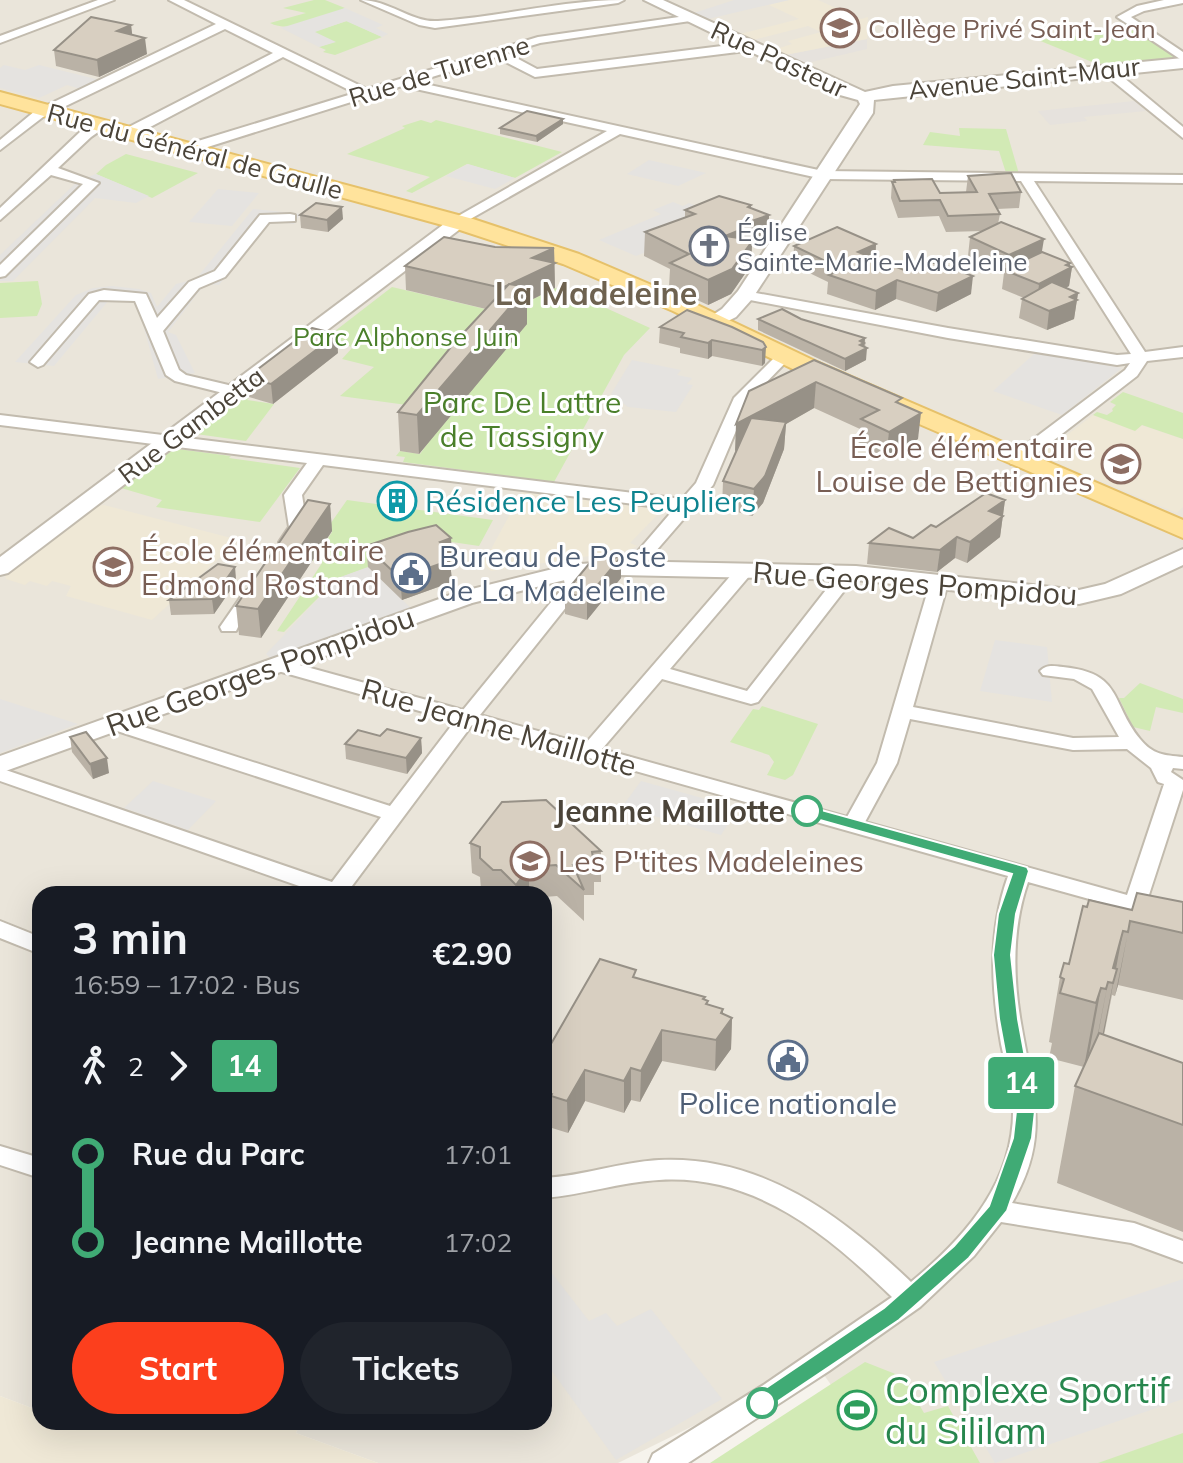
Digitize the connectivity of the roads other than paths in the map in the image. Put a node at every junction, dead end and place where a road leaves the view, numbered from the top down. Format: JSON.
{"nodes":[{"id":1,"x":108,"y":0,"type":"edge"},
{"id":2,"x":175,"y":0,"type":"edge"},
{"id":3,"x":367,"y":0,"type":"edge"},
{"id":4,"x":618,"y":0,"type":"edge"},
{"id":5,"x":651,"y":0,"type":"edge"},
{"id":6,"x":1180,"y":0,"type":"edge"},
{"id":7,"x":693,"y":18,"type":"junction"},
{"id":8,"x":224,"y":25,"type":"junction"},
{"id":9,"x":0,"y":40,"type":"edge"},
{"id":10,"x":754,"y":46,"type":"junction"},
{"id":11,"x":282,"y":53,"type":"junction"},
{"id":12,"x":497,"y":53,"type":"junction"},
{"id":13,"x":1183,"y":60,"type":"edge"},
{"id":14,"x":1107,"y":70,"type":"junction"},
{"id":15,"x":401,"y":82,"type":"junction"},
{"id":16,"x":365,"y":93,"type":"junction"},
{"id":17,"x":865,"y":97,"type":"junction"},
{"id":18,"x":0,"y":98,"type":"edge"},
{"id":19,"x":47,"y":110,"type":"junction"},
{"id":20,"x":102,"y":125,"type":"junction"},
{"id":21,"x":618,"y":130,"type":"junction"},
{"id":22,"x":130,"y":132,"type":"junction"},
{"id":23,"x":1183,"y":134,"type":"edge"},
{"id":24,"x":0,"y":146,"type":"edge"},
{"id":25,"x":190,"y":148,"type":"junction"},
{"id":26,"x":50,"y":170,"type":"junction"},
{"id":27,"x":823,"y":175,"type":"junction"},
{"id":28,"x":1025,"y":177,"type":"junction"},
{"id":29,"x":1183,"y":179,"type":"edge"},
{"id":30,"x":6,"y":203,"type":"edge"},
{"id":31,"x":0,"y":216,"type":"edge"},
{"id":32,"x":290,"y":218,"type":"dead end"},
{"id":33,"x":455,"y":224,"type":"junction"},
{"id":34,"x":0,"y":273,"type":"edge"},
{"id":35,"x":745,"y":295,"type":"junction"},
{"id":36,"x":710,"y":324,"type":"junction"},
{"id":37,"x":156,"y":329,"type":"junction"},
{"id":38,"x":1183,"y":352,"type":"edge"},
{"id":39,"x":782,"y":358,"type":"junction"},
{"id":40,"x":1141,"y":358,"type":"junction"},
{"id":41,"x":38,"y":362,"type":"dead end"},
{"id":42,"x":808,"y":367,"type":"junction"},
{"id":43,"x":235,"y":391,"type":"junction"},
{"id":44,"x":0,"y":420,"type":"edge"},
{"id":45,"x":172,"y":439,"type":"junction"},
{"id":46,"x":319,"y":458,"type":"junction"},
{"id":47,"x":1017,"y":460,"type":"junction"},
{"id":48,"x":687,"y":505,"type":"junction"},
{"id":49,"x":1183,"y":530,"type":"edge"},
{"id":50,"x":281,"y":551,"type":"edge"},
{"id":51,"x":1183,"y":556,"type":"edge"},
{"id":52,"x":0,"y":568,"type":"edge"},
{"id":53,"x":637,"y":568,"type":"junction"},
{"id":54,"x":745,"y":570,"type":"junction"},
{"id":55,"x":569,"y":572,"type":"junction"},
{"id":56,"x":841,"y":573,"type":"junction"},
{"id":57,"x":264,"y":577,"type":"edge"},
{"id":58,"x":939,"y":583,"type":"junction"},
{"id":59,"x":229,"y":627,"type":"dead end"},
{"id":60,"x":278,"y":665,"type":"junction"},
{"id":61,"x":1050,"y":671,"type":"dead end"},
{"id":62,"x":658,"y":672,"type":"junction"},
{"id":63,"x":901,"y":711,"type":"junction"},
{"id":64,"x":467,"y":718,"type":"junction"},
{"id":65,"x":115,"y":724,"type":"junction"},
{"id":66,"x":1132,"y":743,"type":"junction"},
{"id":67,"x":589,"y":752,"type":"junction"},
{"id":68,"x":0,"y":765,"type":"edge"},
{"id":69,"x":0,"y":774,"type":"edge"},
{"id":70,"x":1176,"y":774,"type":"edge"},
{"id":71,"x":394,"y":814,"type":"junction"},
{"id":72,"x":854,"y":824,"type":"junction"},
{"id":73,"x":1021,"y":871,"type":"junction"},
{"id":74,"x":318,"y":886,"type":"edge"},
{"id":75,"x":340,"y":886,"type":"edge"},
{"id":76,"x":1135,"y":904,"type":"junction"},
{"id":77,"x":1183,"y":918,"type":"edge"},
{"id":78,"x":0,"y":929,"type":"edge"},
{"id":79,"x":32,"y":943,"type":"edge"},
{"id":80,"x":0,"y":1155,"type":"edge"},
{"id":81,"x":32,"y":1165,"type":"edge"},
{"id":82,"x":552,"y":1187,"type":"edge"},
{"id":83,"x":997,"y":1211,"type":"junction"},
{"id":84,"x":1183,"y":1252,"type":"edge"},
{"id":85,"x":911,"y":1299,"type":"junction"},
{"id":86,"x":663,"y":1463,"type":"edge"}],
"edges":[{"from":1,"to":9,"type":"street"},
{"from":2,"to":8,"type":"street"},
{"from":3,"to":4,"type":"street"},
{"from":5,"to":7,"type":"street","name":"Rue Pasteur"},
{"from":6,"to":13,"type":"street"},
{"from":7,"to":10,"type":"street","name":"Rue Pasteur"},
{"from":7,"to":12,"type":"street","name":"Rue de Turenne"},
{"from":8,"to":11,"type":"street"},
{"from":8,"to":19,"type":"street"},
{"from":10,"to":12,"type":"street"},
{"from":10,"to":17,"type":"street","name":"Rue Pasteur"},
{"from":11,"to":16,"type":"street"},
{"from":11,"to":22,"type":"street"},
{"from":12,"to":15,"type":"street","name":"Rue de Turenne"},
{"from":13,"to":14,"type":"street","name":"Avenue Saint-Maur"},
{"from":14,"to":17,"type":"street","name":"Avenue Saint-Maur"},
{"from":14,"to":23,"type":"street"},
{"from":15,"to":16,"type":"street","name":"Rue de Turenne"},
{"from":15,"to":21,"type":"street"},
{"from":16,"to":25,"type":"street","name":"Rue de Turenne"},
{"from":17,"to":27,"type":"street","name":"Rue Pasteur"},
{"from":18,"to":19,"type":"main road","name":"Rue du Général de Gaulle"},
{"from":19,"to":20,"type":"main road","name":"Rue du Général de Gaulle"},
{"from":19,"to":24,"type":"street"},
{"from":20,"to":22,"type":"main road","name":"Rue du Général de Gaulle"},
{"from":20,"to":26,"type":"street"},
{"from":21,"to":27,"type":"street"},
{"from":21,"to":33,"type":"street"},
{"from":22,"to":25,"type":"main road","name":"Rue du Général de Gaulle"},
{"from":25,"to":33,"type":"main road","name":"Rue du Général de Gaulle"},
{"from":26,"to":30,"type":"street"},
{"from":26,"to":34,"type":"street"},
{"from":27,"to":28,"type":"street"},
{"from":27,"to":35,"type":"street","name":"Rue Pasteur"},
{"from":28,"to":29,"type":"street"},
{"from":28,"to":40,"type":"street"},
{"from":30,"to":31,"type":"street"},
{"from":32,"to":37,"type":"street"},
{"from":33,"to":36,"type":"main road","name":"Rue du Général de Gaulle"},
{"from":33,"to":43,"type":"street","name":"Rue Gambetta"},
{"from":35,"to":36,"type":"street","name":"Rue Pasteur"},
{"from":35,"to":40,"type":"street"},
{"from":36,"to":39,"type":"main road","name":"Rue du Général de Gaulle"},
{"from":36,"to":42,"type":"main road","name":"Rue du Général de Gaulle"},
{"from":37,"to":41,"type":"street"},
{"from":37,"to":43,"type":"street"},
{"from":38,"to":40,"type":"street"},
{"from":39,"to":42,"type":"main road","name":"Rue du Général de Gaulle"},
{"from":39,"to":48,"type":"street"},
{"from":40,"to":47,"type":"street"},
{"from":42,"to":47,"type":"main road","name":"Rue du Général de Gaulle"},
{"from":43,"to":45,"type":"street","name":"Rue Gambetta"},
{"from":44,"to":45,"type":"street"},
{"from":45,"to":46,"type":"street"},
{"from":45,"to":52,"type":"street","name":"Rue Gambetta"},
{"from":46,"to":48,"type":"street"},
{"from":46,"to":50,"type":"street"},
{"from":47,"to":49,"type":"main road","name":"Rue du Général de Gaulle"},
{"from":48,"to":53,"type":"street"},
{"from":51,"to":58,"type":"street","name":"Rue Georges Pompidou"},
{"from":53,"to":54,"type":"street","name":"Rue Georges Pompidou"},
{"from":53,"to":55,"type":"street","name":"Rue Georges Pompidou"},
{"from":54,"to":56,"type":"street","name":"Rue Georges Pompidou"},
{"from":54,"to":62,"type":"street"},
{"from":55,"to":60,"type":"street","name":"Rue Georges Pompidou"},
{"from":55,"to":64,"type":"street"},
{"from":56,"to":58,"type":"street","name":"Rue Georges Pompidou"},
{"from":56,"to":62,"type":"street"},
{"from":57,"to":59,"type":"street"},
{"from":58,"to":63,"type":"street"},
{"from":60,"to":64,"type":"street","name":"Rue Jeanne Maillotte"},
{"from":60,"to":65,"type":"street","name":"Rue Georges Pompidou"},
{"from":61,"to":66,"type":"street"},
{"from":62,"to":67,"type":"street"},
{"from":63,"to":66,"type":"street"},
{"from":63,"to":72,"type":"street"},
{"from":64,"to":67,"type":"street","name":"Rue Jeanne Maillotte"},
{"from":64,"to":71,"type":"street"},
{"from":65,"to":68,"type":"street","name":"Rue Georges Pompidou"},
{"from":65,"to":71,"type":"street"},
{"from":66,"to":70,"type":"street"},
{"from":67,"to":72,"type":"street","name":"Rue Jeanne Maillotte"},
{"from":69,"to":74,"type":"street"},
{"from":70,"to":76,"type":"street"},
{"from":71,"to":75,"type":"street"},
{"from":72,"to":73,"type":"street","name":"Rue Jeanne Maillotte"},
{"from":73,"to":76,"type":"street","name":"Rue Jeanne Maillotte"},
{"from":73,"to":83,"type":"street"},
{"from":76,"to":77,"type":"street","name":"Rue Jeanne Maillotte"},
{"from":78,"to":79,"type":"street"},
{"from":80,"to":81,"type":"street"},
{"from":82,"to":85,"type":"street"},
{"from":83,"to":84,"type":"street"},
{"from":83,"to":85,"type":"street"},
{"from":85,"to":86,"type":"street"}]}
